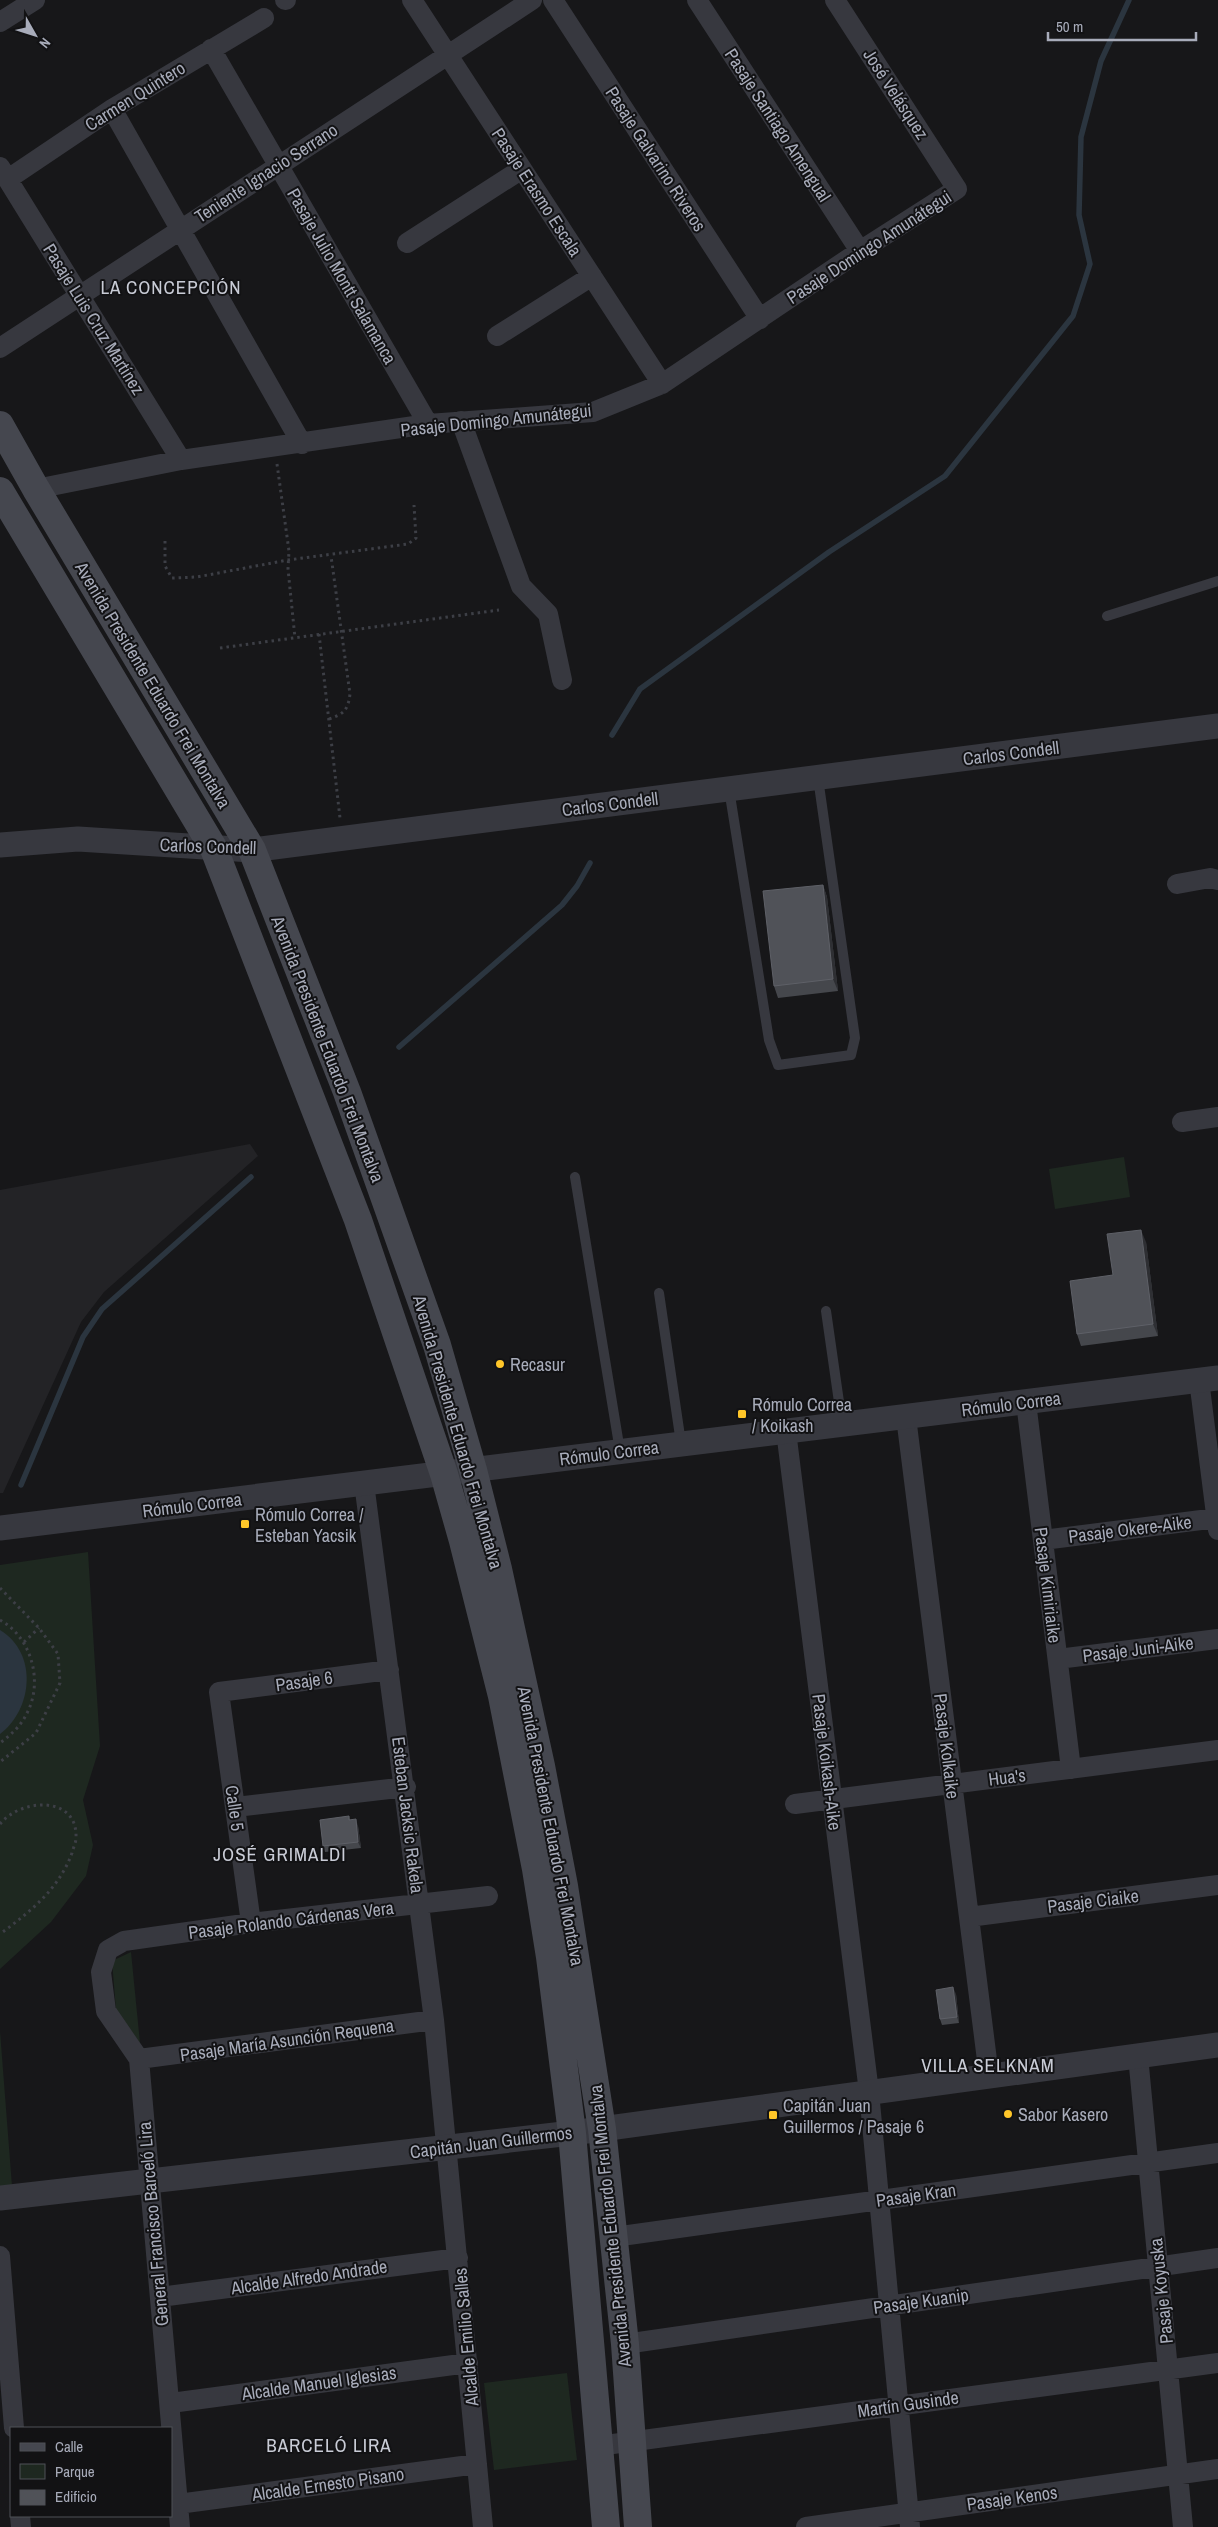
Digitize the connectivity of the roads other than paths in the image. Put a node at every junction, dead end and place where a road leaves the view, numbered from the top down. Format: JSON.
{"nodes":[{"id":1,"x":35,"y":0,"type":"edge"},
{"id":2,"x":412,"y":0,"type":"edge"},
{"id":3,"x":532,"y":0,"type":"edge"},
{"id":4,"x":552,"y":0,"type":"edge"},
{"id":5,"x":697,"y":0,"type":"edge"},
{"id":6,"x":835,"y":0,"type":"edge"},
{"id":7,"x":264,"y":18,"type":"dead end"},
{"id":8,"x":0,"y":22,"type":"edge"},
{"id":9,"x":211,"y":49,"type":"junction"},
{"id":10,"x":448,"y":55,"type":"junction"},
{"id":11,"x":112,"y":109,"type":"junction"},
{"id":12,"x":279,"y":165,"type":"junction"},
{"id":13,"x":522,"y":168,"type":"junction"},
{"id":14,"x":4,"y":173,"type":"edge"},
{"id":15,"x":957,"y":189,"type":"joint"},
{"id":16,"x":180,"y":229,"type":"junction"},
{"id":17,"x":407,"y":243,"type":"dead end"},
{"id":18,"x":860,"y":251,"type":"junction"},
{"id":19,"x":592,"y":276,"type":"junction"},
{"id":20,"x":80,"y":296,"type":"junction"},
{"id":21,"x":760,"y":319,"type":"junction"},
{"id":22,"x":497,"y":336,"type":"dead end"},
{"id":23,"x":0,"y":348,"type":"edge"},
{"id":24,"x":662,"y":384,"type":"junction"},
{"id":25,"x":461,"y":421,"type":"junction"},
{"id":26,"x":428,"y":424,"type":"junction"},
{"id":27,"x":0,"y":425,"type":"edge"},
{"id":28,"x":302,"y":444,"type":"junction"},
{"id":29,"x":181,"y":460,"type":"junction"},
{"id":30,"x":0,"y":490,"type":"edge"},
{"id":31,"x":36,"y":490,"type":"junction"},
{"id":32,"x":1218,"y":581,"type":"edge"},
{"id":33,"x":1107,"y":616,"type":"dead end"},
{"id":34,"x":562,"y":680,"type":"dead end"},
{"id":35,"x":1218,"y":726,"type":"edge"},
{"id":36,"x":818,"y":778,"type":"junction"},
{"id":37,"x":729,"y":789,"type":"junction"},
{"id":38,"x":0,"y":845,"type":"edge"},
{"id":39,"x":214,"y":849,"type":"junction"},
{"id":40,"x":252,"y":850,"type":"junction"},
{"id":41,"x":1218,"y":880,"type":"edge"},
{"id":42,"x":1177,"y":884,"type":"dead end"},
{"id":43,"x":1218,"y":1117,"type":"edge"},
{"id":44,"x":1182,"y":1122,"type":"dead end"},
{"id":45,"x":575,"y":1177,"type":"dead end"},
{"id":46,"x":659,"y":1293,"type":"dead end"},
{"id":47,"x":826,"y":1311,"type":"dead end"},
{"id":48,"x":1209,"y":1379,"type":"edge"},
{"id":49,"x":1026,"y":1402,"type":"junction"},
{"id":50,"x":906,"y":1416,"type":"junction"},
{"id":51,"x":842,"y":1424,"type":"junction"},
{"id":52,"x":786,"y":1432,"type":"junction"},
{"id":53,"x":681,"y":1444,"type":"junction"},
{"id":54,"x":620,"y":1452,"type":"junction"},
{"id":55,"x":473,"y":1470,"type":"junction"},
{"id":56,"x":444,"y":1474,"type":"junction"},
{"id":57,"x":364,"y":1484,"type":"junction"},
{"id":58,"x":1217,"y":1524,"type":"edge"},
{"id":59,"x":0,"y":1528,"type":"edge"},
{"id":60,"x":1043,"y":1540,"type":"junction"},
{"id":61,"x":1218,"y":1639,"type":"edge"},
{"id":62,"x":1058,"y":1660,"type":"junction"},
{"id":63,"x":388,"y":1670,"type":"junction"},
{"id":64,"x":219,"y":1692,"type":"joint"},
{"id":65,"x":1218,"y":1750,"type":"edge"},
{"id":66,"x":1071,"y":1769,"type":"junction"},
{"id":67,"x":952,"y":1784,"type":"junction"},
{"id":68,"x":406,"y":1787,"type":"junction"},
{"id":69,"x":832,"y":1799,"type":"junction"},
{"id":70,"x":795,"y":1804,"type":"dead end"},
{"id":71,"x":236,"y":1807,"type":"junction"},
{"id":72,"x":1218,"y":1886,"type":"edge"},
{"id":73,"x":488,"y":1896,"type":"dead end"},
{"id":74,"x":419,"y":1904,"type":"junction"},
{"id":75,"x":969,"y":1917,"type":"junction"},
{"id":76,"x":251,"y":1924,"type":"junction"},
{"id":77,"x":434,"y":2020,"type":"junction"},
{"id":78,"x":1218,"y":2045,"type":"edge"},
{"id":79,"x":1138,"y":2056,"type":"junction"},
{"id":80,"x":139,"y":2059,"type":"junction"},
{"id":81,"x":989,"y":2076,"type":"junction"},
{"id":82,"x":869,"y":2092,"type":"junction"},
{"id":83,"x":602,"y":2129,"type":"junction"},
{"id":84,"x":572,"y":2132,"type":"junction"},
{"id":85,"x":448,"y":2146,"type":"junction"},
{"id":86,"x":1218,"y":2153,"type":"edge"},
{"id":87,"x":1148,"y":2163,"type":"junction"},
{"id":88,"x":148,"y":2181,"type":"junction"},
{"id":89,"x":0,"y":2198,"type":"edge"},
{"id":90,"x":879,"y":2200,"type":"junction"},
{"id":91,"x":614,"y":2237,"type":"junction"},
{"id":92,"x":0,"y":2256,"type":"edge"},
{"id":93,"x":458,"y":2258,"type":"junction"},
{"id":94,"x":1218,"y":2258,"type":"edge"},
{"id":95,"x":1158,"y":2267,"type":"junction"},
{"id":96,"x":160,"y":2297,"type":"junction"},
{"id":97,"x":889,"y":2306,"type":"junction"},
{"id":98,"x":624,"y":2344,"type":"junction"},
{"id":99,"x":468,"y":2363,"type":"junction"},
{"id":100,"x":1218,"y":2363,"type":"edge"},
{"id":101,"x":1168,"y":2369,"type":"junction"},
{"id":102,"x":171,"y":2403,"type":"junction"},
{"id":103,"x":898,"y":2405,"type":"junction"},
{"id":104,"x":14,"y":2427,"type":"edge"},
{"id":105,"x":630,"y":2442,"type":"junction"},
{"id":106,"x":598,"y":2446,"type":"junction"},
{"id":107,"x":477,"y":2464,"type":"junction"},
{"id":108,"x":1218,"y":2469,"type":"edge"},
{"id":109,"x":1178,"y":2475,"type":"junction"},
{"id":110,"x":178,"y":2504,"type":"junction"},
{"id":111,"x":910,"y":2519,"type":"edge"},
{"id":112,"x":180,"y":2527,"type":"edge"},
{"id":113,"x":483,"y":2527,"type":"edge"},
{"id":114,"x":606,"y":2527,"type":"edge"},
{"id":115,"x":638,"y":2527,"type":"edge"},
{"id":116,"x":806,"y":2527,"type":"edge"},
{"id":117,"x":1184,"y":2527,"type":"edge"}],
"edges":[{"from":1,"to":8,"type":"street"},
{"from":2,"to":10,"type":"street","name":"Pasaje Erasmo Escala"},
{"from":3,"to":10,"type":"street","name":"Teniente Ignacio Serrano"},
{"from":4,"to":21,"type":"street","name":"Pasaje Galvarino Riveros"},
{"from":5,"to":18,"type":"street","name":"Pasaje Santiago Amengual"},
{"from":6,"to":15,"type":"street","name":"José Velásquez"},
{"from":7,"to":9,"type":"street","name":"Carmen Quintero"},
{"from":9,"to":11,"type":"street","name":"Carmen Quintero"},
{"from":9,"to":12,"type":"street","name":"Pasaje Julio Montt Salamanca"},
{"from":10,"to":12,"type":"street","name":"Teniente Ignacio Serrano"},
{"from":10,"to":13,"type":"street","name":"Pasaje Erasmo Escala"},
{"from":11,"to":14,"type":"street","name":"Carmen Quintero"},
{"from":11,"to":16,"type":"street"},
{"from":12,"to":16,"type":"street","name":"Teniente Ignacio Serrano"},
{"from":12,"to":26,"type":"street","name":"Pasaje Julio Montt Salamanca"},
{"from":13,"to":17,"type":"street"},
{"from":13,"to":19,"type":"street","name":"Pasaje Erasmo Escala"},
{"from":14,"to":20,"type":"street","name":"Pasaje Luis Cruz Martínez"},
{"from":15,"to":18,"type":"street","name":"Pasaje Domingo Amunátegui"},
{"from":16,"to":20,"type":"street","name":"Teniente Ignacio Serrano"},
{"from":16,"to":28,"type":"street"},
{"from":18,"to":21,"type":"street","name":"Pasaje Domingo Amunátegui"},
{"from":19,"to":22,"type":"street"},
{"from":19,"to":24,"type":"street","name":"Pasaje Erasmo Escala"},
{"from":20,"to":23,"type":"street","name":"Teniente Ignacio Serrano"},
{"from":20,"to":29,"type":"street","name":"Pasaje Luis Cruz Martínez"},
{"from":21,"to":24,"type":"street","name":"Pasaje Domingo Amunátegui"},
{"from":24,"to":25,"type":"street","name":"Pasaje Domingo Amunátegui"},
{"from":25,"to":26,"type":"street","name":"Pasaje Domingo Amunátegui"},
{"from":25,"to":34,"type":"street"},
{"from":26,"to":28,"type":"street","name":"Pasaje Domingo Amunátegui"},
{"from":27,"to":31,"type":"main road","name":"Avenida Presidente Eduardo Frei Montalva"},
{"from":28,"to":29,"type":"street","name":"Pasaje Domingo Amunátegui"},
{"from":29,"to":31,"type":"street","name":"Pasaje Domingo Amunátegui"},
{"from":30,"to":39,"type":"main road","name":"Avenida Presidente Eduardo Frei Montalva"},
{"from":31,"to":40,"type":"main road","name":"Avenida Presidente Eduardo Frei Montalva"},
{"from":32,"to":33,"type":"lane"},
{"from":35,"to":36,"type":"street","name":"Carlos Condell"},
{"from":36,"to":37,"type":"street","name":"Carlos Condell"},
{"from":36,"to":37,"type":"lane"},
{"from":37,"to":40,"type":"street","name":"Carlos Condell"},
{"from":38,"to":39,"type":"street","name":"Carlos Condell"},
{"from":39,"to":40,"type":"street","name":"Carlos Condell"},
{"from":39,"to":56,"type":"main road","name":"Avenida Presidente Eduardo Frei Montalva"},
{"from":40,"to":55,"type":"main road","name":"Avenida Presidente Eduardo Frei Montalva"},
{"from":41,"to":42,"type":"street"},
{"from":43,"to":44,"type":"street"},
{"from":45,"to":54,"type":"lane"},
{"from":46,"to":53,"type":"lane"},
{"from":47,"to":51,"type":"lane"},
{"from":48,"to":49,"type":"street","name":"Rómulo Correa"},
{"from":48,"to":58,"type":"street"},
{"from":49,"to":50,"type":"street","name":"Rómulo Correa"},
{"from":49,"to":60,"type":"street","name":"Pasaje Kimiriaike"},
{"from":50,"to":51,"type":"street","name":"Rómulo Correa"},
{"from":50,"to":67,"type":"street","name":"Pasaje Kolkaike"},
{"from":51,"to":52,"type":"street","name":"Rómulo Correa"},
{"from":52,"to":53,"type":"street","name":"Rómulo Correa"},
{"from":52,"to":69,"type":"street","name":"Pasaje Koikash-Aike"},
{"from":53,"to":54,"type":"street","name":"Rómulo Correa"},
{"from":54,"to":55,"type":"street","name":"Rómulo Correa"},
{"from":55,"to":56,"type":"street","name":"Rómulo Correa"},
{"from":55,"to":83,"type":"main road","name":"Avenida Presidente Eduardo Frei Montalva"},
{"from":56,"to":57,"type":"street","name":"Rómulo Correa"},
{"from":56,"to":84,"type":"main road","name":"Avenida Presidente Eduardo Frei Montalva"},
{"from":57,"to":59,"type":"street","name":"Rómulo Correa"},
{"from":57,"to":63,"type":"street","name":"Esteban Jacksic Rakela"},
{"from":58,"to":60,"type":"street","name":"Pasaje Okere-Aike"},
{"from":60,"to":62,"type":"street","name":"Pasaje Kimiriaike"},
{"from":61,"to":62,"type":"street","name":"Pasaje Juni-Aike"},
{"from":62,"to":66,"type":"street","name":"Pasaje Kimiriaike"},
{"from":63,"to":64,"type":"street","name":"Pasaje 6"},
{"from":63,"to":68,"type":"street","name":"Esteban Jacksic Rakela"},
{"from":64,"to":71,"type":"street","name":"Calle 5"},
{"from":65,"to":66,"type":"street","name":"Hua's"},
{"from":66,"to":67,"type":"street","name":"Hua's"},
{"from":67,"to":69,"type":"street","name":"Hua's"},
{"from":67,"to":75,"type":"street","name":"Pasaje Kolkaike"},
{"from":68,"to":71,"type":"street"},
{"from":68,"to":74,"type":"street","name":"Esteban Jacksic Rakela"},
{"from":69,"to":70,"type":"street","name":"Hua's"},
{"from":69,"to":82,"type":"street","name":"Pasaje Koikash-Aike"},
{"from":71,"to":76,"type":"street","name":"Calle 5"},
{"from":72,"to":75,"type":"street","name":"Pasaje Ciaike"},
{"from":73,"to":74,"type":"street","name":"Pasaje Rolando Cárdenas Vera"},
{"from":74,"to":76,"type":"street","name":"Pasaje Rolando Cárdenas Vera"},
{"from":74,"to":77,"type":"street","name":"Esteban Jacksic Rakela"},
{"from":75,"to":81,"type":"street","name":"Pasaje Kolkaike"},
{"from":76,"to":80,"type":"street","name":"Pasaje Rolando Cárdenas Vera"},
{"from":77,"to":80,"type":"street","name":"Pasaje María Asunción Requena"},
{"from":77,"to":85,"type":"street","name":"Esteban Jacksic Rakela"},
{"from":78,"to":79,"type":"street","name":"Capitán Juan Guillermos"},
{"from":79,"to":81,"type":"street","name":"Capitán Juan Guillermos"},
{"from":79,"to":87,"type":"street","name":"Pasaje Koyuska"},
{"from":80,"to":88,"type":"street","name":"General Francisco Barceló Lira"},
{"from":81,"to":82,"type":"street","name":"Capitán Juan Guillermos"},
{"from":82,"to":83,"type":"street","name":"Capitán Juan Guillermos"},
{"from":82,"to":90,"type":"street","name":"Pasaje Koikash-Aike"},
{"from":83,"to":84,"type":"street","name":"Capitán Juan Guillermos"},
{"from":83,"to":91,"type":"main road","name":"Avenida Presidente Eduardo Frei Montalva"},
{"from":84,"to":85,"type":"street","name":"Capitán Juan Guillermos"},
{"from":84,"to":106,"type":"main road","name":"Avenida Presidente Eduardo Frei Montalva"},
{"from":85,"to":88,"type":"street","name":"Capitán Juan Guillermos"},
{"from":85,"to":93,"type":"street","name":"Alcalde Emilio Salles"},
{"from":86,"to":87,"type":"street","name":"Pasaje Kran"},
{"from":87,"to":90,"type":"street","name":"Pasaje Kran"},
{"from":87,"to":95,"type":"street","name":"Pasaje Koyuska"},
{"from":88,"to":89,"type":"street","name":"Capitán Juan Guillermos"},
{"from":88,"to":96,"type":"street","name":"General Francisco Barceló Lira"},
{"from":90,"to":91,"type":"street","name":"Pasaje Kran"},
{"from":90,"to":97,"type":"street","name":"Pasaje Koikash-Aike"},
{"from":91,"to":98,"type":"main road","name":"Avenida Presidente Eduardo Frei Montalva"},
{"from":92,"to":104,"type":"street"},
{"from":93,"to":96,"type":"street","name":"Alcalde Alfredo Andrade"},
{"from":93,"to":99,"type":"street","name":"Alcalde Emilio Salles"},
{"from":94,"to":95,"type":"street","name":"Pasaje Kuanip"},
{"from":95,"to":97,"type":"street","name":"Pasaje Kuanip"},
{"from":95,"to":101,"type":"street","name":"Pasaje Koyuska"},
{"from":96,"to":102,"type":"street","name":"General Francisco Barceló Lira"},
{"from":97,"to":98,"type":"street","name":"Pasaje Kuanip"},
{"from":97,"to":103,"type":"street","name":"Pasaje Koikash-Aike"},
{"from":98,"to":105,"type":"main road","name":"Avenida Presidente Eduardo Frei Montalva"},
{"from":99,"to":102,"type":"street","name":"Alcalde Manuel Iglesias"},
{"from":99,"to":107,"type":"street","name":"Alcalde Emilio Salles"},
{"from":100,"to":101,"type":"street","name":"Martín Gusinde"},
{"from":101,"to":103,"type":"street","name":"Martín Gusinde"},
{"from":101,"to":109,"type":"street","name":"Pasaje Koyuska"},
{"from":102,"to":110,"type":"street","name":"General Francisco Barceló Lira"},
{"from":103,"to":105,"type":"street","name":"Martín Gusinde"},
{"from":103,"to":111,"type":"street","name":"Pasaje Koikash-Aike"},
{"from":105,"to":106,"type":"street","name":"Martín Gusinde"},
{"from":105,"to":115,"type":"main road","name":"Avenida Presidente Eduardo Frei Montalva"},
{"from":106,"to":114,"type":"main road","name":"Avenida Presidente Eduardo Frei Montalva"},
{"from":107,"to":110,"type":"street","name":"Alcalde Ernesto Pisano"},
{"from":107,"to":113,"type":"street","name":"Alcalde Emilio Salles"},
{"from":108,"to":109,"type":"street","name":"Pasaje Kenos"},
{"from":109,"to":111,"type":"street","name":"Pasaje Kenos"},
{"from":109,"to":117,"type":"street","name":"Pasaje Koyuska"},
{"from":110,"to":112,"type":"street","name":"General Francisco Barceló Lira"},
{"from":111,"to":116,"type":"street","name":"Pasaje Kenos"}]}
